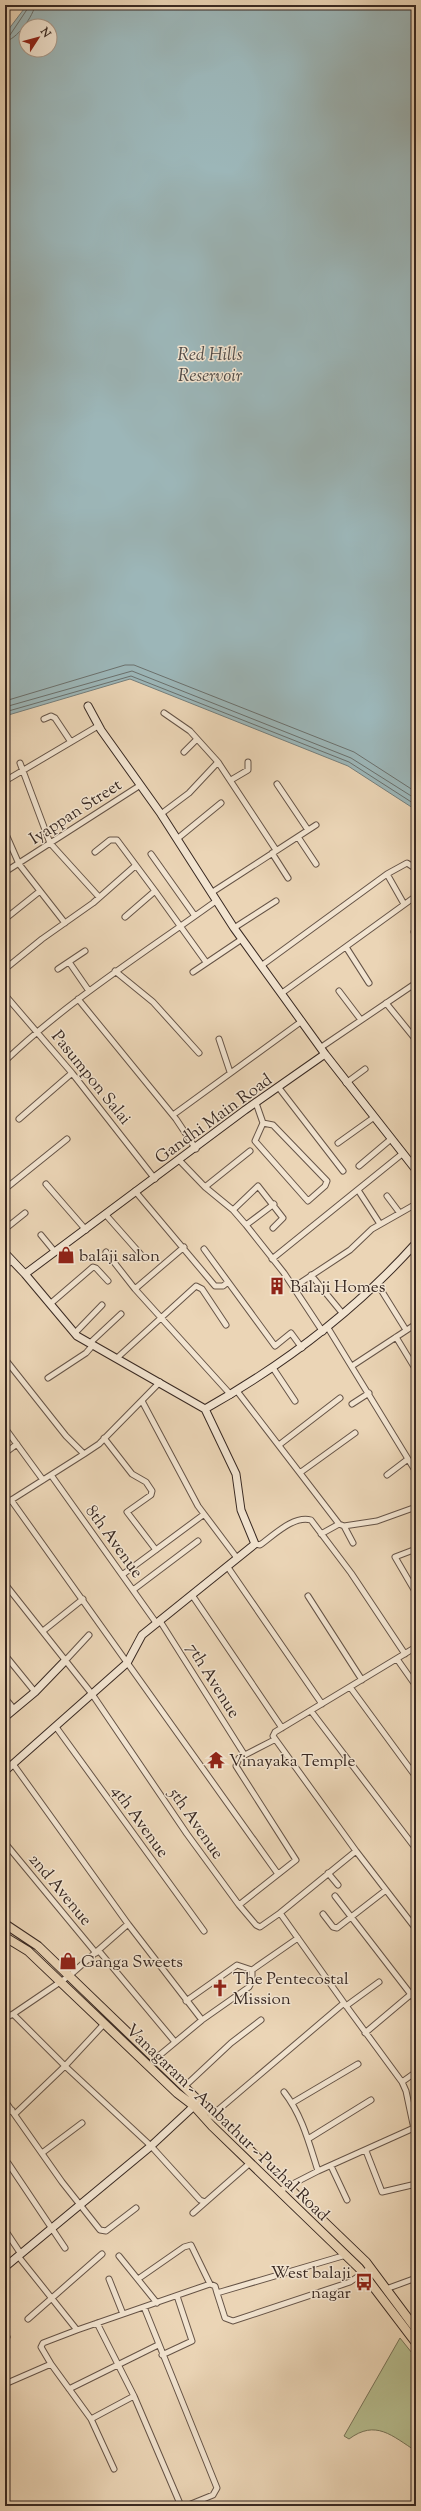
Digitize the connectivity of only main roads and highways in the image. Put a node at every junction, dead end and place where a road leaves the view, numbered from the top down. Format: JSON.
{"nodes":[{"id":1,"x":5,"y":1924,"type":"edge"},
{"id":2,"x":5,"y":1937,"type":"edge"},
{"id":3,"x":208,"y":2115,"type":"junction"},
{"id":4,"x":366,"y":2270,"type":"junction"},
{"id":5,"x":416,"y":2329,"type":"edge"},
{"id":6,"x":416,"y":2343,"type":"edge"}],
"edges":[{"from":1,"to":3,"type":"main road"},
{"from":2,"to":3,"type":"main road","name":"Vanagaram - Ambathur - Puzhal Road"},
{"from":3,"to":4,"type":"main road","name":"Vanagaram - Ambathur - Puzhal Road"},
{"from":3,"to":4,"type":"main road","name":"Vanagaram - Ambathur - Puzhal Road"},
{"from":4,"to":5,"type":"main road","name":"Vanagaram - Ambathur - Puzhal Road"},
{"from":4,"to":6,"type":"main road","name":"Vanagaram - Ambathur - Puzhal Road"}]}
